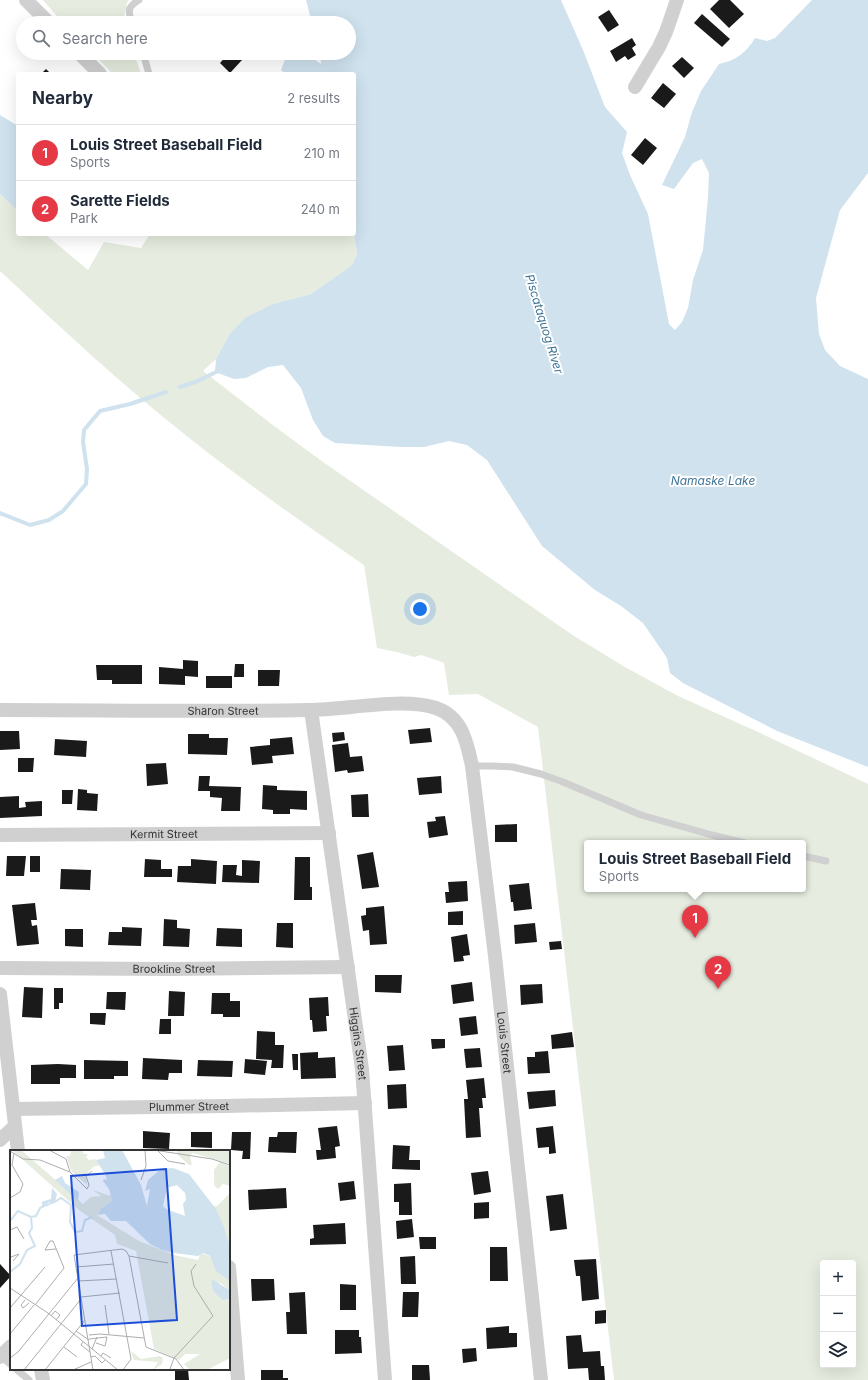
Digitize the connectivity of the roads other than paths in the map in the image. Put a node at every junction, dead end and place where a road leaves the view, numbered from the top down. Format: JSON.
{"nodes":[{"id":1,"x":26,"y":0,"type":"edge"},
{"id":2,"x":139,"y":0,"type":"edge"},
{"id":3,"x":677,"y":0,"type":"edge"},
{"id":4,"x":42,"y":16,"type":"edge"},
{"id":5,"x":130,"y":16,"type":"edge"},
{"id":6,"x":86,"y":60,"type":"edge"},
{"id":7,"x":145,"y":60,"type":"edge"},
{"id":8,"x":98,"y":72,"type":"edge"},
{"id":9,"x":149,"y":72,"type":"edge"},
{"id":10,"x":635,"y":87,"type":"dead end"},
{"id":11,"x":0,"y":710,"type":"edge"},
{"id":12,"x":311,"y":710,"type":"junction"},
{"id":13,"x":446,"y":713,"type":"joint"},
{"id":14,"x":472,"y":766,"type":"junction"},
{"id":15,"x":329,"y":833,"type":"junction"},
{"id":16,"x":0,"y":835,"type":"edge"},
{"id":17,"x":733,"y":840,"type":"edge"},
{"id":18,"x":806,"y":857,"type":"edge"},
{"id":19,"x":826,"y":861,"type":"dead end"},
{"id":20,"x":348,"y":967,"type":"junction"},
{"id":21,"x":0,"y":968,"type":"edge"},
{"id":22,"x":0,"y":994,"type":"edge"},
{"id":23,"x":365,"y":1103,"type":"junction"},
{"id":24,"x":14,"y":1109,"type":"junction"},
{"id":25,"x":15,"y":1126,"type":"junction"},
{"id":26,"x":0,"y":1140,"type":"edge"},
{"id":27,"x":18,"y":1150,"type":"edge"},
{"id":28,"x":230,"y":1280,"type":"edge"},
{"id":29,"x":17,"y":1370,"type":"edge"},
{"id":30,"x":41,"y":1370,"type":"edge"},
{"id":31,"x":29,"y":1380,"type":"edge"},
{"id":32,"x":43,"y":1380,"type":"edge"},
{"id":33,"x":238,"y":1380,"type":"edge"},
{"id":34,"x":385,"y":1380,"type":"edge"},
{"id":35,"x":541,"y":1380,"type":"edge"}],
"edges":[{"from":1,"to":4,"type":"street"},
{"from":2,"to":5,"type":"lane"},
{"from":3,"to":10,"type":"street"},
{"from":6,"to":8,"type":"street"},
{"from":7,"to":9,"type":"lane"},
{"from":11,"to":12,"type":"street","name":"Sharon Street"},
{"from":12,"to":13,"type":"street","name":"Sharon Street"},
{"from":12,"to":15,"type":"street","name":"Higgins Street"},
{"from":13,"to":14,"type":"street","name":"Louis Street"},
{"from":14,"to":17,"type":"lane"},
{"from":14,"to":35,"type":"street","name":"Louis Street"},
{"from":15,"to":16,"type":"street","name":"Kermit Street"},
{"from":15,"to":20,"type":"street","name":"Higgins Street"},
{"from":18,"to":19,"type":"lane"},
{"from":20,"to":21,"type":"street","name":"Brookline Street"},
{"from":20,"to":23,"type":"street","name":"Higgins Street"},
{"from":22,"to":24,"type":"street"},
{"from":23,"to":24,"type":"street","name":"Plummer Street"},
{"from":23,"to":34,"type":"street","name":"Higgins Street"},
{"from":24,"to":25,"type":"street"},
{"from":25,"to":26,"type":"street"},
{"from":25,"to":27,"type":"street"},
{"from":28,"to":33,"type":"street"},
{"from":29,"to":31,"type":"lane"},
{"from":30,"to":32,"type":"street"}]}
